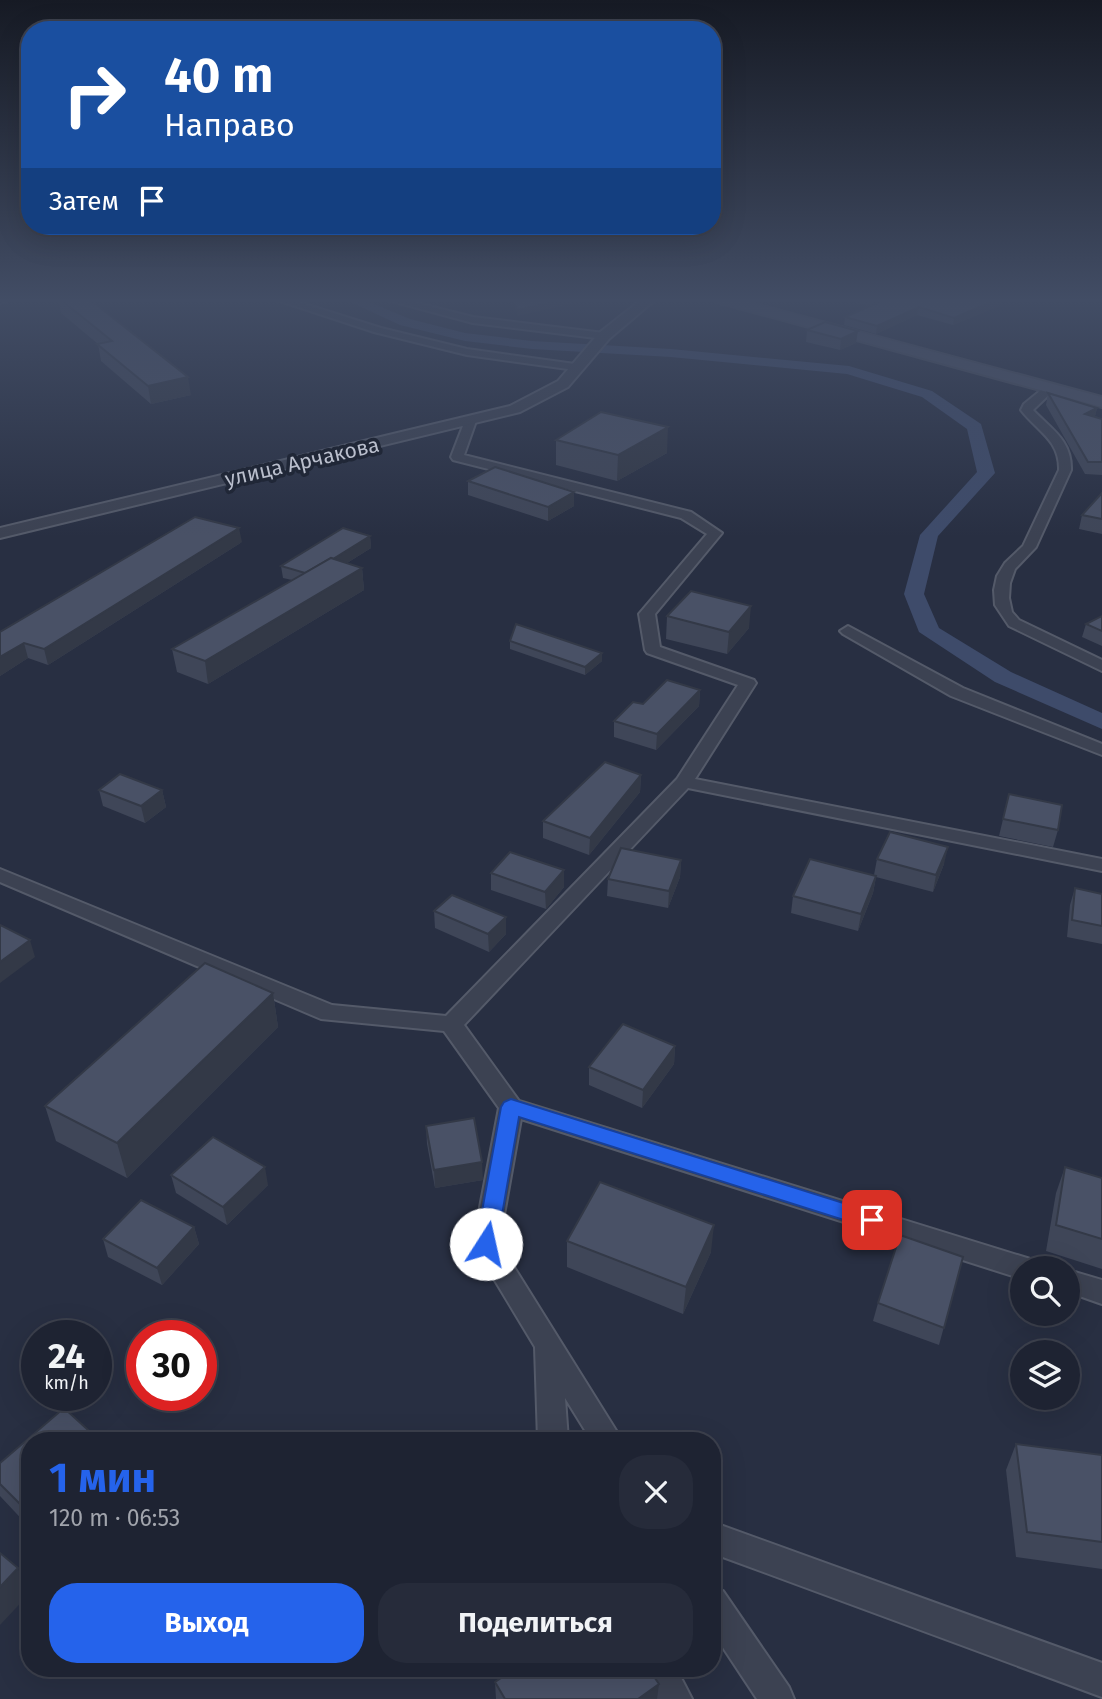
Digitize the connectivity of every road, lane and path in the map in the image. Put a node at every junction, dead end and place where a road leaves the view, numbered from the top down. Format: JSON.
{"nodes":[{"id":1,"x":567,"y":378,"type":"edge"},
{"id":2,"x":1014,"y":378,"type":"edge"},
{"id":3,"x":1053,"y":378,"type":"edge"},
{"id":4,"x":1050,"y":388,"type":"junction"},
{"id":5,"x":1102,"y":391,"type":"edge"},
{"id":6,"x":1102,"y":402,"type":"edge"},
{"id":7,"x":470,"y":421,"type":"junction"},
{"id":8,"x":0,"y":533,"type":"edge"},
{"id":9,"x":848,"y":631,"type":"dead end"},
{"id":10,"x":1102,"y":666,"type":"edge"},
{"id":11,"x":1102,"y":750,"type":"edge"},
{"id":12,"x":684,"y":782,"type":"junction"},
{"id":13,"x":1102,"y":866,"type":"edge"},
{"id":14,"x":0,"y":874,"type":"edge"},
{"id":15,"x":451,"y":1024,"type":"junction"},
{"id":16,"x":511,"y":1107,"type":"junction"},
{"id":17,"x":1010,"y":1264,"type":"edge"},
{"id":18,"x":1080,"y":1285,"type":"edge"},
{"id":19,"x":1102,"y":1292,"type":"edge"},
{"id":20,"x":548,"y":1344,"type":"junction"},
{"id":21,"x":553,"y":1432,"type":"edge"},
{"id":22,"x":602,"y":1432,"type":"edge"},
{"id":23,"x":721,"y":1540,"type":"edge"},
{"id":24,"x":721,"y":1615,"type":"edge"},
{"id":25,"x":662,"y":1677,"type":"edge"},
{"id":26,"x":1102,"y":1681,"type":"edge"},
{"id":27,"x":675,"y":1699,"type":"edge"},
{"id":28,"x":777,"y":1699,"type":"edge"}],
"edges":[{"from":1,"to":7,"type":"street","name":"улица Арчакова"},
{"from":2,"to":4,"type":"main road"},
{"from":3,"to":5,"type":"main road"},
{"from":4,"to":6,"type":"main road"},
{"from":4,"to":10,"type":"street"},
{"from":7,"to":8,"type":"street","name":"улица Арчакова"},
{"from":7,"to":12,"type":"street"},
{"from":9,"to":11,"type":"street"},
{"from":12,"to":13,"type":"street"},
{"from":12,"to":15,"type":"street"},
{"from":14,"to":15,"type":"street"},
{"from":15,"to":16,"type":"street"},
{"from":16,"to":17,"type":"street"},
{"from":16,"to":20,"type":"street"},
{"from":18,"to":19,"type":"street"},
{"from":20,"to":21,"type":"street"},
{"from":20,"to":22,"type":"street"},
{"from":23,"to":26,"type":"street"},
{"from":24,"to":28,"type":"street"},
{"from":25,"to":27,"type":"street"}]}
